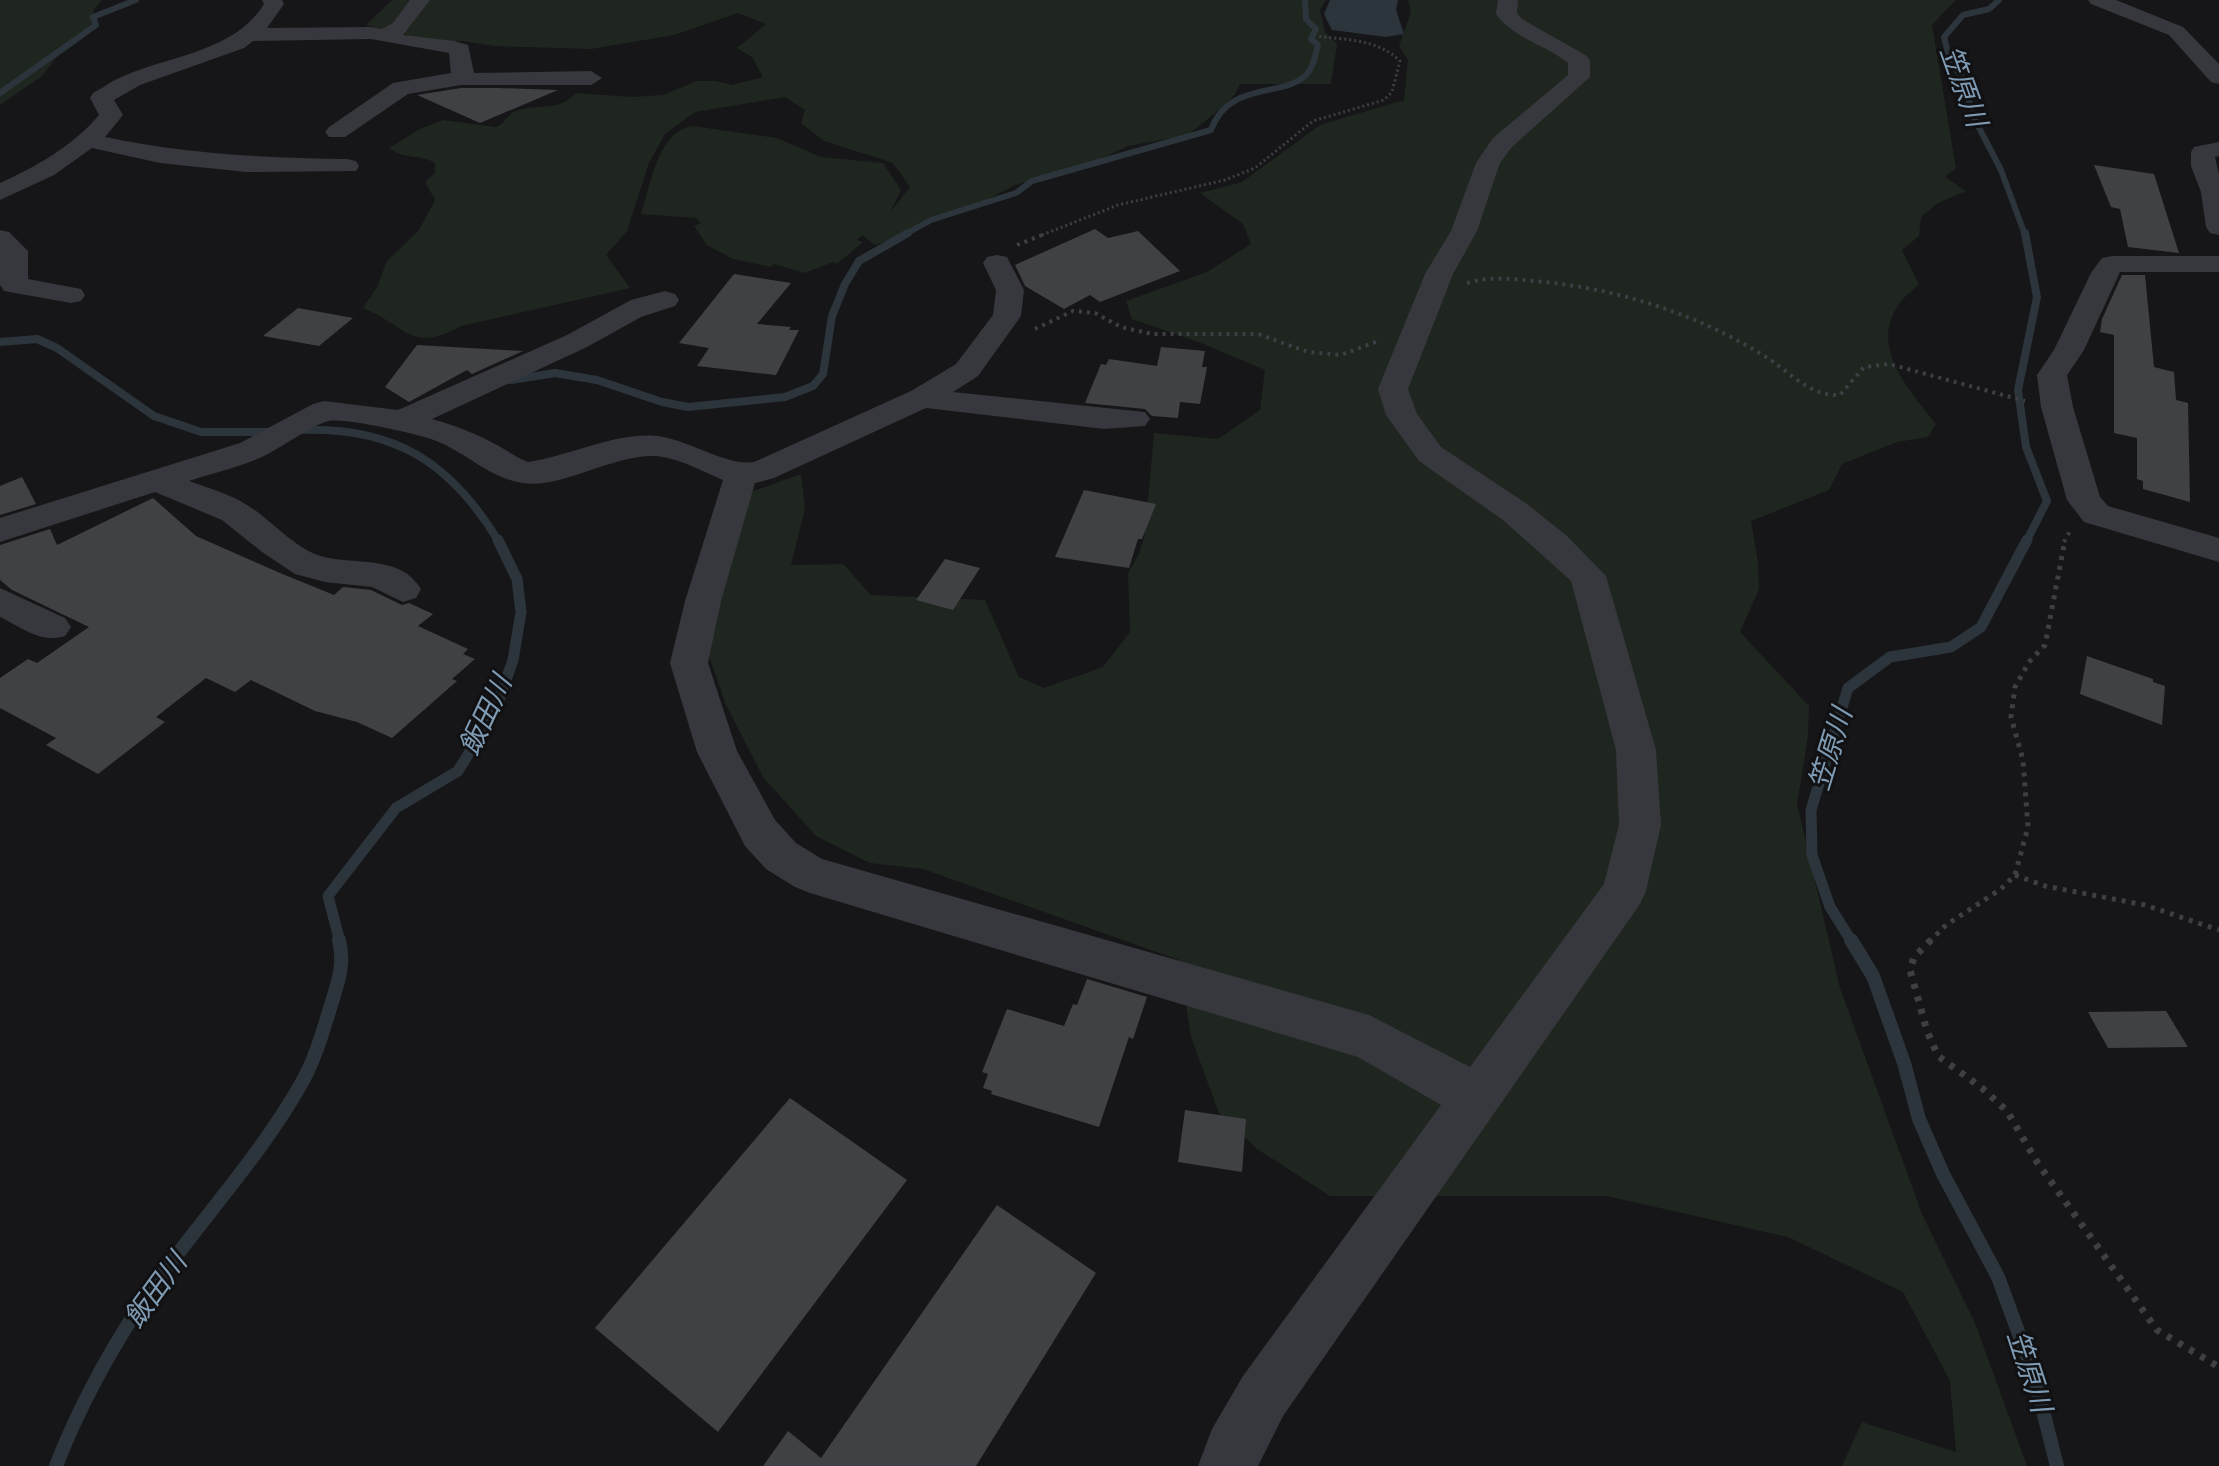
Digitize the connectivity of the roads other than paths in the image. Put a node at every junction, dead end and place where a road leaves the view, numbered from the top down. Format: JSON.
{"nodes":[{"id":1,"x":420,"y":0,"type":"edge"},
{"id":2,"x":1508,"y":0,"type":"edge"},
{"id":3,"x":2098,"y":0,"type":"edge"},
{"id":4,"x":271,"y":6,"type":"edge"},
{"id":5,"x":299,"y":11,"type":"dead end"},
{"id":6,"x":251,"y":35,"type":"junction"},
{"id":7,"x":386,"y":36,"type":"junction"},
{"id":8,"x":2219,"y":77,"type":"edge"},
{"id":9,"x":463,"y":78,"type":"junction"},
{"id":10,"x":591,"y":78,"type":"dead end"},
{"id":11,"x":337,"y":132,"type":"dead end"},
{"id":12,"x":88,"y":140,"type":"junction"},
{"id":13,"x":2219,"y":149,"type":"edge"},
{"id":14,"x":347,"y":166,"type":"dead end"},
{"id":15,"x":0,"y":192,"type":"edge"},
{"id":16,"x":2219,"y":227,"type":"edge"},
{"id":17,"x":0,"y":238,"type":"edge"},
{"id":18,"x":997,"y":263,"type":"road end"},
{"id":19,"x":2219,"y":264,"type":"edge"},
{"id":20,"x":71,"y":295,"type":"dead end"},
{"id":21,"x":665,"y":300,"type":"dead end"},
{"id":22,"x":922,"y":398,"type":"junction"},
{"id":23,"x":1134,"y":419,"type":"dead end"},
{"id":24,"x":402,"y":420,"type":"junction"},
{"id":25,"x":741,"y":475,"type":"junction"},
{"id":26,"x":159,"y":481,"type":"junction"},
{"id":27,"x":0,"y":530,"type":"edge"},
{"id":28,"x":2219,"y":550,"type":"edge"},
{"id":29,"x":403,"y":589,"type":"dead end"},
{"id":30,"x":0,"y":601,"type":"edge"},
{"id":31,"x":52,"y":627,"type":"dead end"},
{"id":32,"x":1475,"y":1102,"type":"junction"},
{"id":33,"x":1228,"y":1466,"type":"edge"}],
"edges":[{"from":1,"to":7,"type":"street"},
{"from":2,"to":32,"type":"street"},
{"from":3,"to":8,"type":"street"},
{"from":4,"to":5,"type":"street"},
{"from":4,"to":6,"type":"street"},
{"from":6,"to":7,"type":"street"},
{"from":6,"to":12,"type":"street"},
{"from":7,"to":9,"type":"street"},
{"from":9,"to":10,"type":"street"},
{"from":9,"to":11,"type":"street"},
{"from":12,"to":14,"type":"street"},
{"from":12,"to":15,"type":"street"},
{"from":13,"to":16,"type":"street"},
{"from":17,"to":20,"type":"street"},
{"from":18,"to":22,"type":"street"},
{"from":19,"to":28,"type":"street"},
{"from":21,"to":24,"type":"street"},
{"from":22,"to":23,"type":"street"},
{"from":22,"to":25,"type":"street"},
{"from":24,"to":25,"type":"street"},
{"from":24,"to":26,"type":"street"},
{"from":25,"to":32,"type":"street"},
{"from":26,"to":27,"type":"street"},
{"from":26,"to":29,"type":"street"},
{"from":30,"to":31,"type":"street"},
{"from":32,"to":33,"type":"street"}]}
